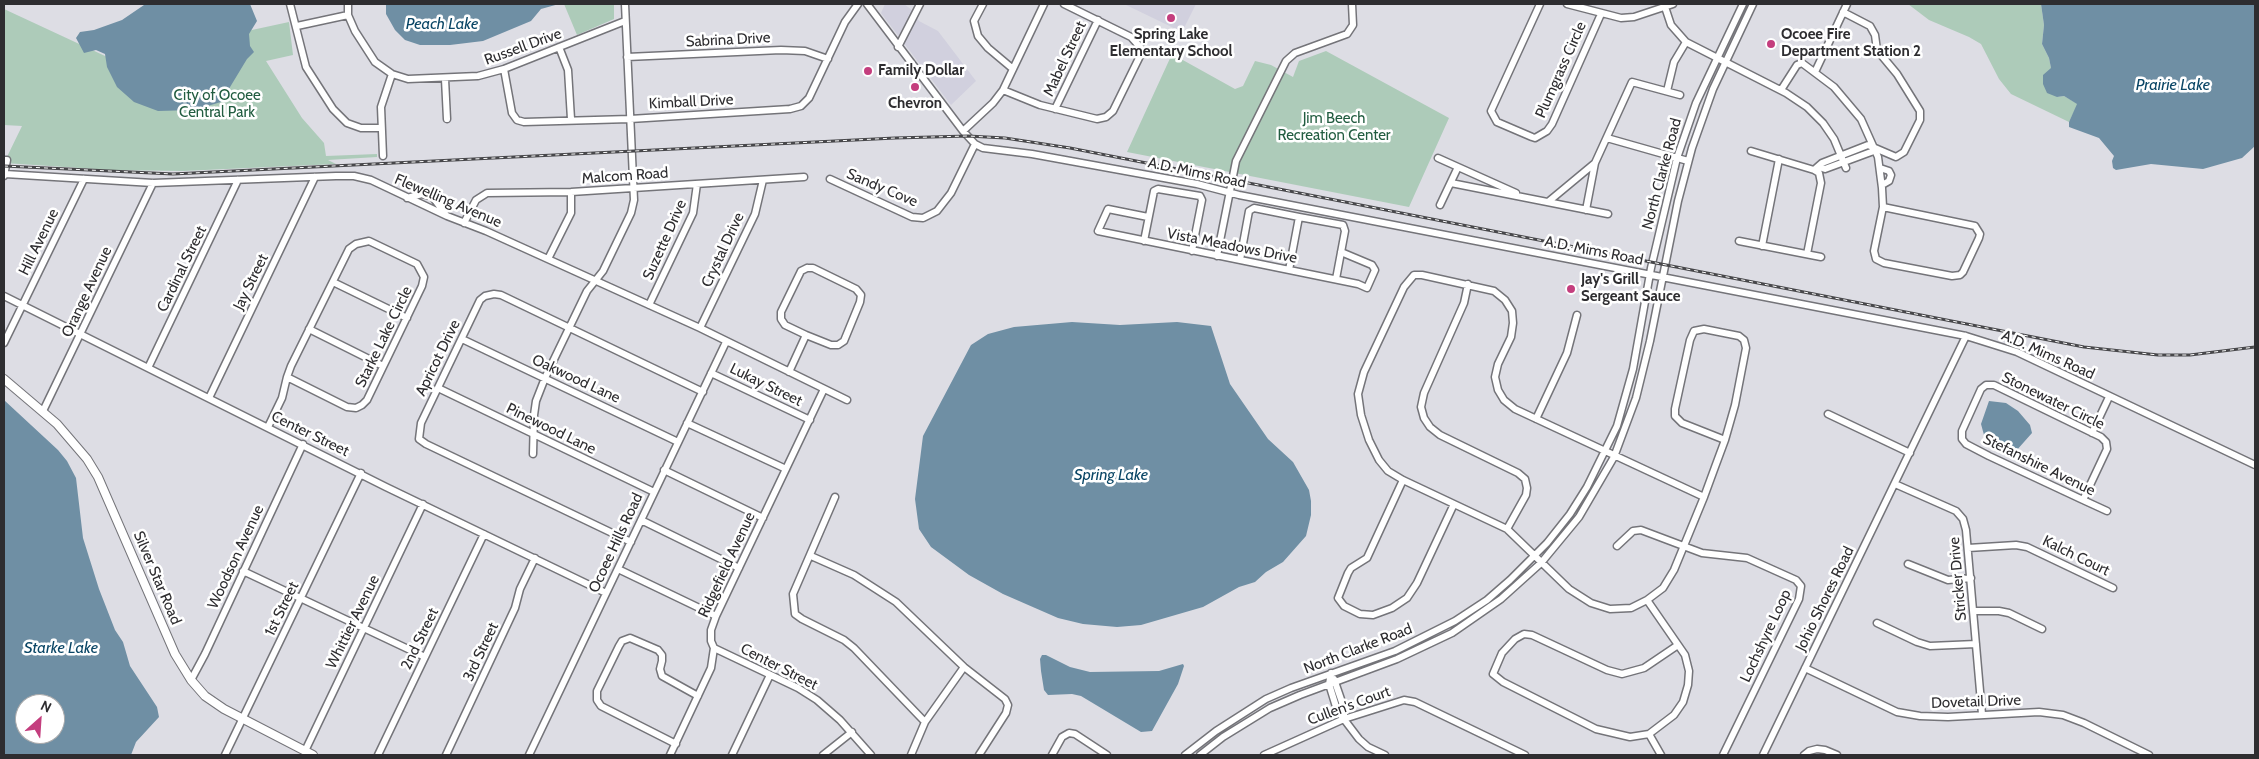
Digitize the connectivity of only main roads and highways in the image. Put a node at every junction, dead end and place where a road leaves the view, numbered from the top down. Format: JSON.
{"nodes":[{"id":1,"x":4,"y":380,"type":"edge"},
{"id":2,"x":313,"y":755,"type":"edge"}],
"edges":[{"from":1,"to":2,"type":"main road","name":"Silver Star Road"}]}
